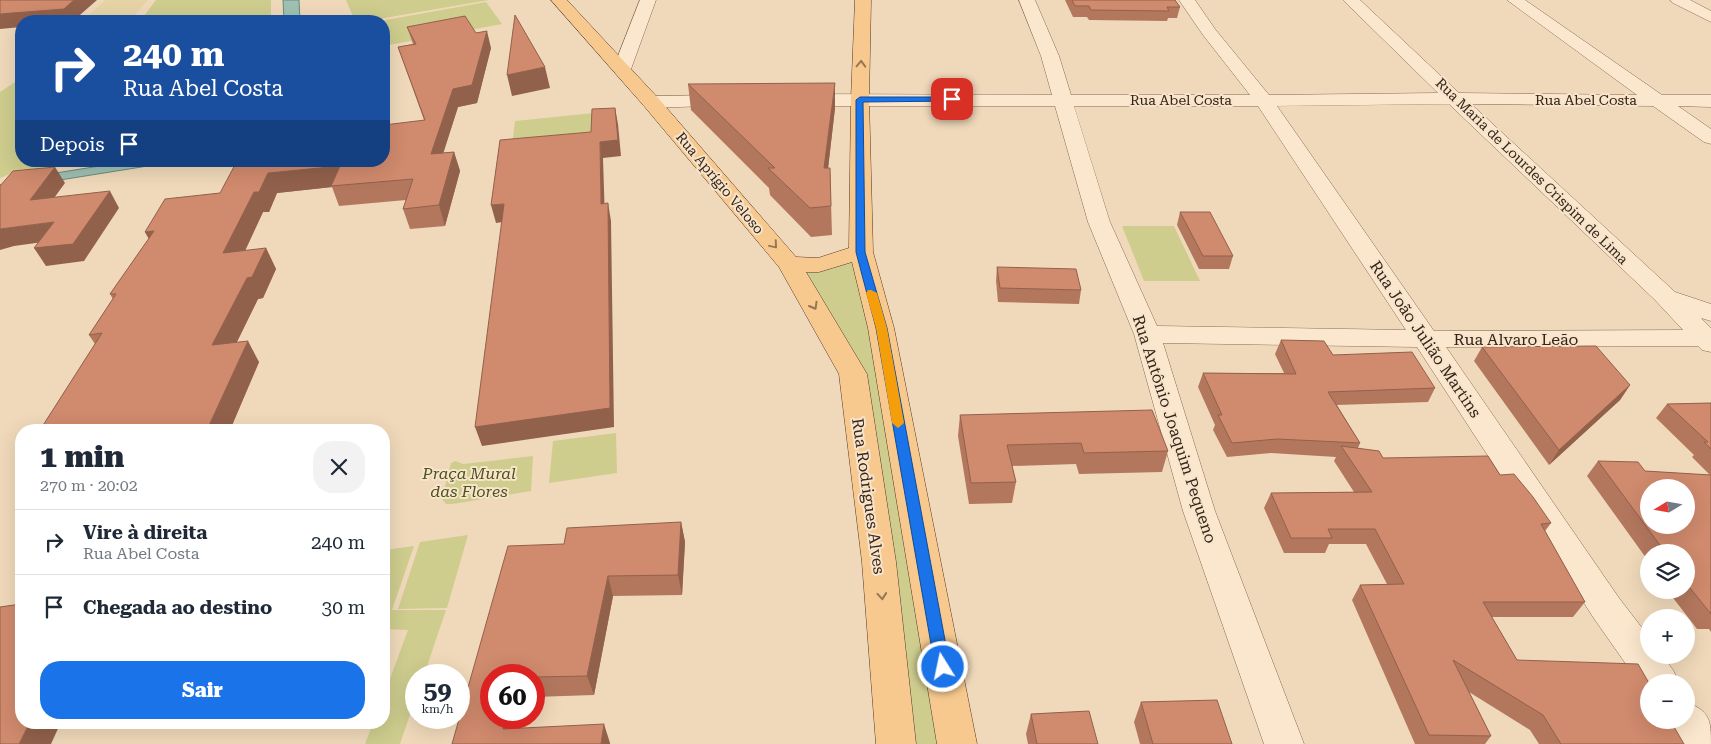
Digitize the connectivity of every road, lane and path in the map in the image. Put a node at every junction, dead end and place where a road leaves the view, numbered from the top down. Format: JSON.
{"nodes":[{"id":1,"x":559,"y":0,"type":"edge"},
{"id":2,"x":648,"y":0,"type":"edge"},
{"id":3,"x":863,"y":0,"type":"edge"},
{"id":4,"x":1027,"y":0,"type":"edge"},
{"id":5,"x":1187,"y":0,"type":"edge"},
{"id":6,"x":1351,"y":0,"type":"edge"},
{"id":7,"x":1515,"y":0,"type":"edge"},
{"id":8,"x":1678,"y":0,"type":"edge"},
{"id":9,"x":1711,"y":17,"type":"edge"},
{"id":10,"x":622,"y":69,"type":"junction"},
{"id":11,"x":1456,"y":98,"type":"junction"},
{"id":12,"x":780,"y":100,"type":"edge"},
{"id":13,"x":860,"y":100,"type":"junction"},
{"id":14,"x":1658,"y":100,"type":"junction"},
{"id":15,"x":741,"y":101,"type":"edge"},
{"id":16,"x":1062,"y":101,"type":"junction"},
{"id":17,"x":1264,"y":101,"type":"junction"},
{"id":18,"x":1711,"y":101,"type":"edge"},
{"id":19,"x":651,"y":102,"type":"junction"},
{"id":20,"x":1711,"y":138,"type":"edge"},
{"id":21,"x":861,"y":252,"type":"junction"},
{"id":22,"x":790,"y":264,"type":"junction"},
{"id":23,"x":1711,"y":294,"type":"edge"},
{"id":24,"x":1675,"y":299,"type":"junction"},
{"id":25,"x":1709,"y":332,"type":"edge"},
{"id":26,"x":1147,"y":334,"type":"junction"},
{"id":27,"x":1426,"y":339,"type":"junction"},
{"id":28,"x":1654,"y":674,"type":"edge"},
{"id":29,"x":1692,"y":729,"type":"edge"},
{"id":30,"x":896,"y":744,"type":"edge"},
{"id":31,"x":957,"y":744,"type":"edge"},
{"id":32,"x":1284,"y":744,"type":"edge"},
{"id":33,"x":1703,"y":744,"type":"edge"}],
"edges":[{"from":1,"to":10,"type":"main road","name":"Rua Aprígio Veloso"},
{"from":2,"to":10,"type":"street"},
{"from":13,"to":3,"type":"main road","one_way":true},
{"from":4,"to":16,"type":"street","name":"Rua Antônio Joaquim Pequeno"},
{"from":5,"to":17,"type":"street","name":"Rua João Julião Martins"},
{"from":6,"to":11,"type":"street","name":"Rua Maria de Lourdes Crispim de Lima"},
{"from":7,"to":14,"type":"street"},
{"from":8,"to":9,"type":"street"},
{"from":10,"to":19,"type":"main road","name":"Rua Aprígio Veloso"},
{"from":11,"to":14,"type":"street","name":"Rua Abel Costa"},
{"from":11,"to":17,"type":"street","name":"Rua Abel Costa"},
{"from":11,"to":24,"type":"street","name":"Rua Maria de Lourdes Crispim de Lima"},
{"from":12,"to":13,"type":"street","name":"Rua Abel Costa"},
{"from":13,"to":16,"type":"street","name":"Rua Abel Costa"},
{"from":13,"to":21,"type":"main road"},
{"from":14,"to":18,"type":"street","name":"Rua Abel Costa"},
{"from":14,"to":20,"type":"street"},
{"from":15,"to":19,"type":"street"},
{"from":16,"to":17,"type":"street","name":"Rua Abel Costa"},
{"from":16,"to":26,"type":"street","name":"Rua Antônio Joaquim Pequeno"},
{"from":17,"to":27,"type":"street","name":"Rua João Julião Martins"},
{"from":19,"to":22,"type":"main road","name":"Rua Aprígio Veloso","one_way":true},
{"from":21,"to":22,"type":"main road"},
{"from":21,"to":31,"type":"main road"},
{"from":22,"to":30,"type":"main road","name":"Rua Rodrigues Alves","one_way":true},
{"from":23,"to":24,"type":"street"},
{"from":24,"to":25,"type":"street"},
{"from":25,"to":27,"type":"street","name":"Rua Alvaro Leão"},
{"from":26,"to":27,"type":"street","name":"Rua Alvaro Leão"},
{"from":26,"to":32,"type":"street","name":"Rua Antônio Joaquim Pequeno"},
{"from":27,"to":28,"type":"street","name":"Rua João Julião Martins"},
{"from":29,"to":33,"type":"street"}]}
